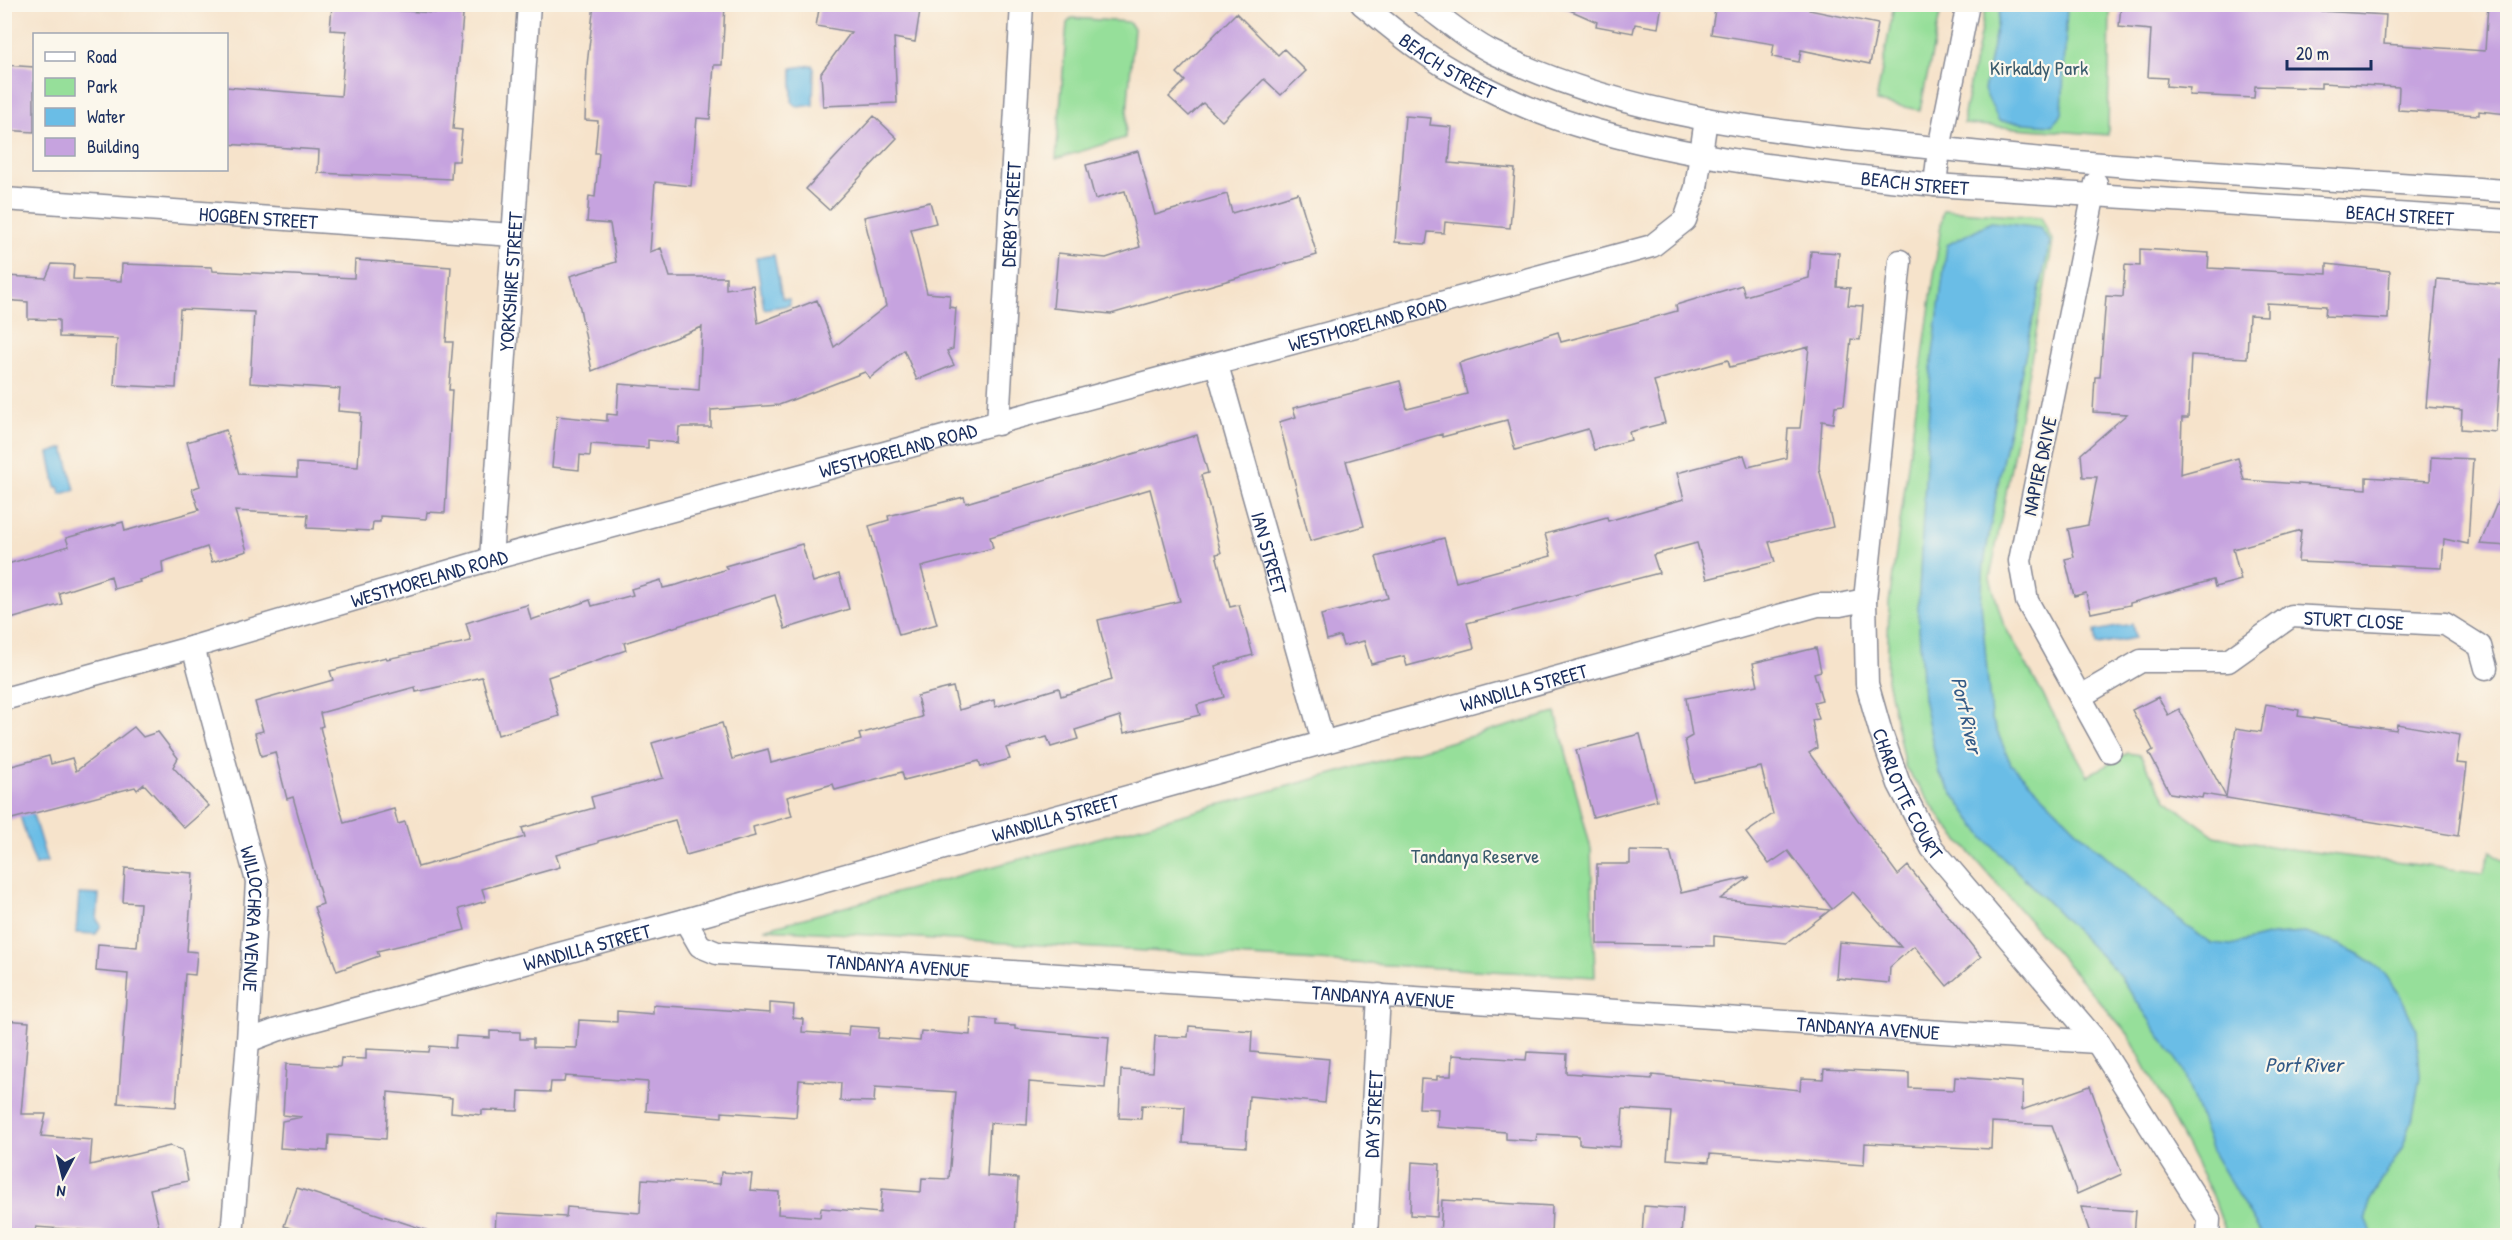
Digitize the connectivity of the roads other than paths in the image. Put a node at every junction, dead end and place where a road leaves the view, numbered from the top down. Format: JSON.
{"nodes":[{"id":1,"x":529,"y":4,"type":"edge"},
{"id":2,"x":1022,"y":4,"type":"edge"},
{"id":3,"x":1362,"y":4,"type":"edge"},
{"id":4,"x":1968,"y":4,"type":"edge"},
{"id":5,"x":1428,"y":6,"type":"edge"},
{"id":6,"x":1407,"y":40,"type":"junction"},
{"id":7,"x":1706,"y":119,"type":"junction"},
{"id":8,"x":1939,"y":149,"type":"junction"},
{"id":9,"x":1700,"y":153,"type":"junction"},
{"id":10,"x":2099,"y":163,"type":"junction"},
{"id":11,"x":1935,"y":185,"type":"junction"},
{"id":12,"x":2508,"y":191,"type":"edge"},
{"id":13,"x":2095,"y":195,"type":"junction"},
{"id":14,"x":4,"y":199,"type":"edge"},
{"id":15,"x":2508,"y":221,"type":"edge"},
{"id":16,"x":513,"y":235,"type":"junction"},
{"id":17,"x":1900,"y":261,"type":"dead end"},
{"id":18,"x":1217,"y":365,"type":"junction"},
{"id":19,"x":998,"y":424,"type":"junction"},
{"id":20,"x":491,"y":560,"type":"junction"},
{"id":21,"x":1865,"y":600,"type":"junction"},
{"id":22,"x":193,"y":647,"type":"junction"},
{"id":23,"x":2486,"y":668,"type":"dead end"},
{"id":24,"x":2081,"y":696,"type":"junction"},
{"id":25,"x":4,"y":699,"type":"edge"},
{"id":26,"x":1323,"y":741,"type":"junction"},
{"id":27,"x":2110,"y":751,"type":"dead end"},
{"id":28,"x":685,"y":920,"type":"junction"},
{"id":29,"x":1379,"y":994,"type":"junction"},
{"id":30,"x":248,"y":1041,"type":"junction"},
{"id":31,"x":2097,"y":1042,"type":"junction"},
{"id":32,"x":232,"y":1236,"type":"edge"},
{"id":33,"x":1366,"y":1236,"type":"edge"},
{"id":34,"x":2208,"y":1236,"type":"edge"}],
"edges":[{"from":1,"to":16,"type":"street","name":"YORKSHIRE STREET"},
{"from":2,"to":19,"type":"street","name":"DERBY STREET"},
{"from":3,"to":6,"type":"street","name":"BEACH STREET"},
{"from":4,"to":8,"type":"street"},
{"from":5,"to":6,"type":"street"},
{"from":5,"to":7,"type":"street","name":"BEACH STREET"},
{"from":6,"to":9,"type":"street","name":"BEACH STREET"},
{"from":7,"to":8,"type":"street","name":"BEACH STREET"},
{"from":7,"to":9,"type":"street","name":"WESTMORELAND ROAD"},
{"from":8,"to":10,"type":"street","name":"BEACH STREET"},
{"from":8,"to":11,"type":"street"},
{"from":9,"to":11,"type":"street","name":"BEACH STREET"},
{"from":9,"to":18,"type":"street","name":"WESTMORELAND ROAD"},
{"from":10,"to":12,"type":"street","name":"BEACH STREET"},
{"from":10,"to":13,"type":"street","name":"NAPIER DRIVE"},
{"from":11,"to":13,"type":"street","name":"BEACH STREET"},
{"from":13,"to":15,"type":"street","name":"BEACH STREET"},
{"from":13,"to":24,"type":"street","name":"NAPIER DRIVE"},
{"from":14,"to":16,"type":"street","name":"HOGBEN STREET"},
{"from":16,"to":20,"type":"street","name":"YORKSHIRE STREET"},
{"from":17,"to":21,"type":"street","name":"CHARLOTTE COURT"},
{"from":18,"to":19,"type":"street","name":"WESTMORELAND ROAD"},
{"from":18,"to":26,"type":"street","name":"IAN STREET"},
{"from":19,"to":20,"type":"street","name":"WESTMORELAND ROAD"},
{"from":20,"to":22,"type":"street","name":"WESTMORELAND ROAD"},
{"from":21,"to":26,"type":"street","name":"WANDILLA STREET"},
{"from":21,"to":31,"type":"street","name":"CHARLOTTE COURT"},
{"from":22,"to":25,"type":"street","name":"WESTMORELAND ROAD"},
{"from":22,"to":30,"type":"street","name":"WILLOCHRA AVENUE"},
{"from":23,"to":24,"type":"street","name":"STURT CLOSE"},
{"from":24,"to":27,"type":"street","name":"NAPIER DRIVE"},
{"from":26,"to":28,"type":"street","name":"WANDILLA STREET"},
{"from":28,"to":29,"type":"street","name":"TANDANYA AVENUE"},
{"from":28,"to":30,"type":"street","name":"WANDILLA STREET"},
{"from":29,"to":31,"type":"street","name":"TANDANYA AVENUE"},
{"from":29,"to":33,"type":"street","name":"DAY STREET"},
{"from":30,"to":32,"type":"street","name":"WILLOCHRA AVENUE"},
{"from":31,"to":34,"type":"street","name":"CHARLOTTE COURT"}]}
